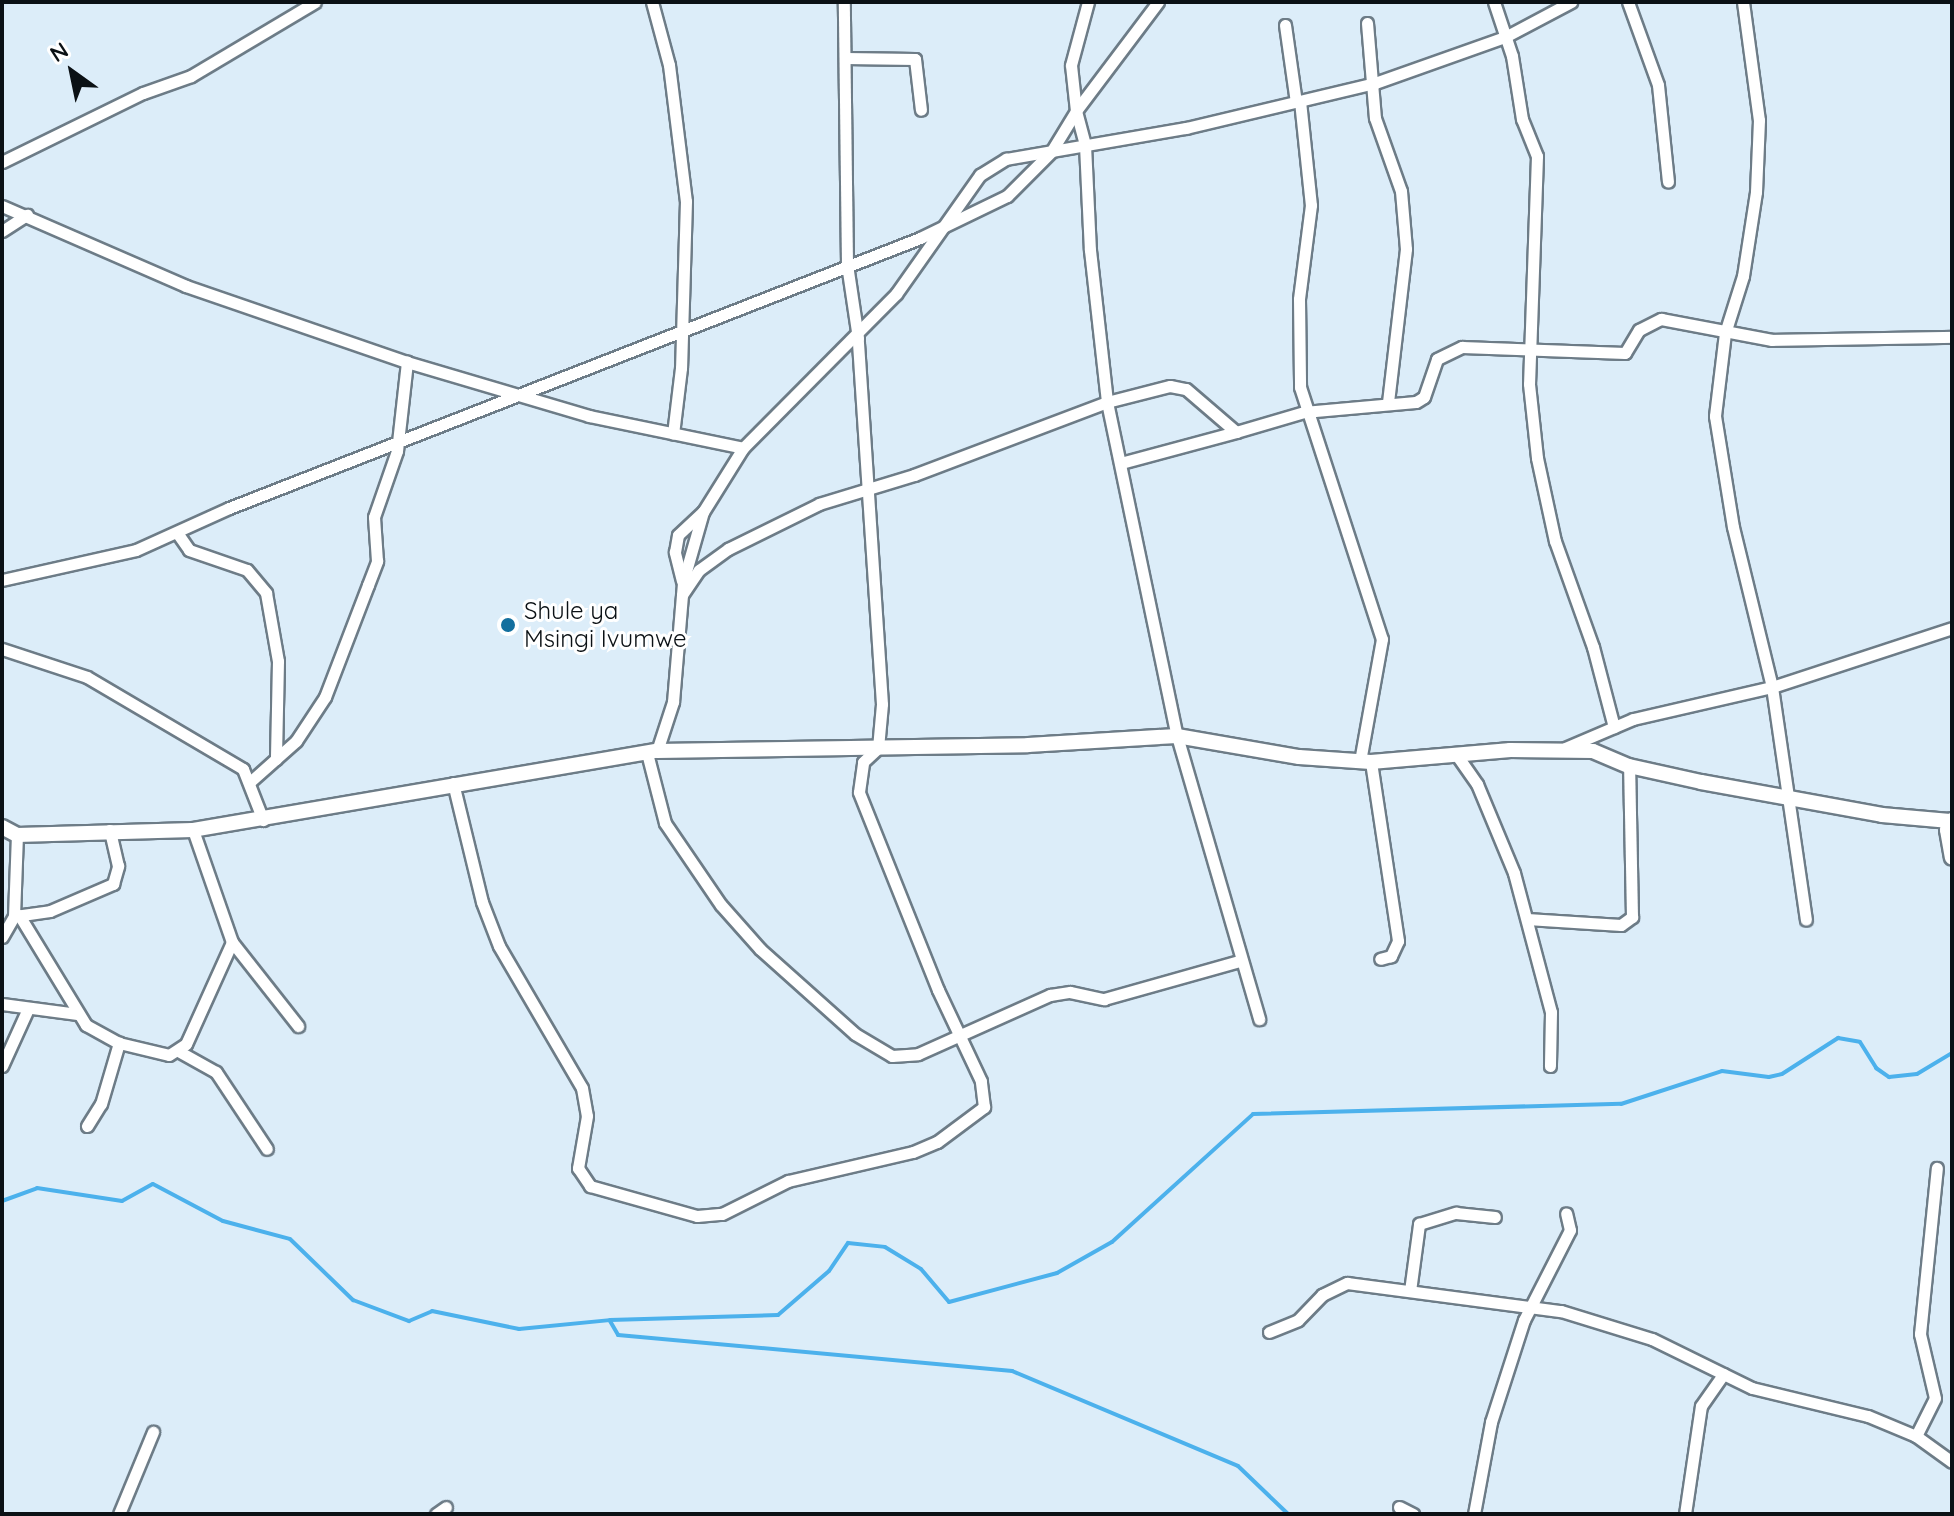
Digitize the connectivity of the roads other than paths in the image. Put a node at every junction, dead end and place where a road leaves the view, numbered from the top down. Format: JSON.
{"nodes":[{"id":1,"x":315,"y":2,"type":"edge"},
{"id":2,"x":652,"y":2,"type":"edge"},
{"id":3,"x":844,"y":2,"type":"edge"},
{"id":4,"x":1088,"y":2,"type":"edge"},
{"id":5,"x":1158,"y":2,"type":"edge"},
{"id":6,"x":1494,"y":2,"type":"edge"},
{"id":7,"x":1571,"y":2,"type":"edge"},
{"id":8,"x":1628,"y":2,"type":"edge"},
{"id":9,"x":1743,"y":2,"type":"edge"},
{"id":10,"x":1367,"y":23,"type":"dead end"},
{"id":11,"x":1285,"y":25,"type":"dead end"},
{"id":12,"x":1505,"y":37,"type":"junction"},
{"id":13,"x":845,"y":58,"type":"junction"},
{"id":14,"x":1375,"y":83,"type":"junction"},
{"id":15,"x":1298,"y":102,"type":"junction"},
{"id":16,"x":921,"y":110,"type":"dead end"},
{"id":17,"x":1076,"y":111,"type":"junction"},
{"id":18,"x":1085,"y":145,"type":"junction"},
{"id":19,"x":1051,"y":152,"type":"junction"},
{"id":20,"x":2,"y":162,"type":"edge"},
{"id":21,"x":1668,"y":181,"type":"dead end"},
{"id":22,"x":2,"y":206,"type":"edge"},
{"id":23,"x":27,"y":215,"type":"junction"},
{"id":24,"x":945,"y":227,"type":"junction"},
{"id":25,"x":2,"y":231,"type":"edge"},
{"id":26,"x":847,"y":264,"type":"junction"},
{"id":27,"x":681,"y":328,"type":"junction"},
{"id":28,"x":1725,"y":333,"type":"junction"},
{"id":29,"x":1952,"y":337,"type":"edge"},
{"id":30,"x":858,"y":338,"type":"junction"},
{"id":31,"x":1531,"y":346,"type":"junction"},
{"id":32,"x":407,"y":362,"type":"junction"},
{"id":33,"x":514,"y":395,"type":"junction"},
{"id":34,"x":1107,"y":402,"type":"junction"},
{"id":35,"x":1388,"y":403,"type":"junction"},
{"id":36,"x":1304,"y":412,"type":"junction"},
{"id":37,"x":1236,"y":432,"type":"junction"},
{"id":38,"x":673,"y":434,"type":"junction"},
{"id":39,"x":398,"y":442,"type":"junction"},
{"id":40,"x":743,"y":448,"type":"junction"},
{"id":41,"x":1121,"y":463,"type":"junction"},
{"id":42,"x":865,"y":488,"type":"junction"},
{"id":43,"x":178,"y":534,"type":"junction"},
{"id":44,"x":2,"y":580,"type":"edge"},
{"id":45,"x":682,"y":595,"type":"junction"},
{"id":46,"x":1952,"y":628,"type":"edge"},
{"id":47,"x":2,"y":649,"type":"edge"},
{"id":48,"x":1772,"y":687,"type":"junction"},
{"id":49,"x":1614,"y":727,"type":"junction"},
{"id":50,"x":1177,"y":736,"type":"junction"},
{"id":51,"x":878,"y":748,"type":"junction"},
{"id":52,"x":1564,"y":749,"type":"junction"},
{"id":53,"x":652,"y":752,"type":"junction"},
{"id":54,"x":1456,"y":754,"type":"junction"},
{"id":55,"x":276,"y":759,"type":"junction"},
{"id":56,"x":1365,"y":761,"type":"junction"},
{"id":57,"x":1629,"y":766,"type":"junction"},
{"id":58,"x":251,"y":781,"type":"junction"},
{"id":59,"x":453,"y":783,"type":"junction"},
{"id":60,"x":1789,"y":797,"type":"junction"},
{"id":61,"x":263,"y":820,"type":"junction"},
{"id":62,"x":1951,"y":821,"type":"edge"},
{"id":63,"x":2,"y":827,"type":"edge"},
{"id":64,"x":110,"y":830,"type":"junction"},
{"id":65,"x":193,"y":830,"type":"junction"},
{"id":66,"x":17,"y":835,"type":"junction"},
{"id":67,"x":1952,"y":858,"type":"edge"},
{"id":68,"x":17,"y":915,"type":"junction"},
{"id":69,"x":1527,"y":919,"type":"junction"},
{"id":70,"x":1806,"y":920,"type":"dead end"},
{"id":71,"x":2,"y":937,"type":"edge"},
{"id":72,"x":232,"y":942,"type":"junction"},
{"id":73,"x":1380,"y":959,"type":"dead end"},
{"id":74,"x":1239,"y":961,"type":"junction"},
{"id":75,"x":2,"y":1004,"type":"edge"},
{"id":76,"x":27,"y":1011,"type":"junction"},
{"id":77,"x":77,"y":1014,"type":"junction"},
{"id":78,"x":1259,"y":1019,"type":"dead end"},
{"id":79,"x":298,"y":1026,"type":"dead end"},
{"id":80,"x":960,"y":1033,"type":"junction"},
{"id":81,"x":119,"y":1043,"type":"junction"},
{"id":82,"x":180,"y":1052,"type":"junction"},
{"id":83,"x":2,"y":1066,"type":"edge"},
{"id":84,"x":1550,"y":1066,"type":"dead end"},
{"id":85,"x":87,"y":1126,"type":"dead end"},
{"id":86,"x":267,"y":1149,"type":"dead end"},
{"id":87,"x":1937,"y":1168,"type":"dead end"},
{"id":88,"x":1566,"y":1213,"type":"dead end"},
{"id":89,"x":1495,"y":1217,"type":"dead end"},
{"id":90,"x":1410,"y":1291,"type":"junction"},
{"id":91,"x":1532,"y":1307,"type":"junction"},
{"id":92,"x":1269,"y":1332,"type":"dead end"},
{"id":93,"x":1723,"y":1374,"type":"junction"},
{"id":94,"x":153,"y":1432,"type":"dead end"},
{"id":95,"x":1916,"y":1436,"type":"junction"},
{"id":96,"x":1952,"y":1462,"type":"edge"},
{"id":97,"x":1399,"y":1507,"type":"dead end"},
{"id":98,"x":119,"y":1514,"type":"edge"},
{"id":99,"x":1413,"y":1514,"type":"edge"},
{"id":100,"x":1474,"y":1514,"type":"edge"},
{"id":101,"x":1685,"y":1514,"type":"edge"}],
"edges":[{"from":1,"to":20,"type":"street"},
{"from":2,"to":27,"type":"street"},
{"from":3,"to":13,"type":"street"},
{"from":4,"to":17,"type":"street"},
{"from":5,"to":17,"type":"street"},
{"from":6,"to":12,"type":"street"},
{"from":7,"to":12,"type":"street"},
{"from":8,"to":21,"type":"street"},
{"from":9,"to":28,"type":"street"},
{"from":10,"to":14,"type":"street"},
{"from":11,"to":15,"type":"street"},
{"from":12,"to":14,"type":"street"},
{"from":12,"to":31,"type":"street"},
{"from":13,"to":16,"type":"street"},
{"from":13,"to":26,"type":"street"},
{"from":14,"to":15,"type":"street"},
{"from":14,"to":35,"type":"street"},
{"from":15,"to":18,"type":"street"},
{"from":15,"to":36,"type":"street"},
{"from":17,"to":18,"type":"street"},
{"from":17,"to":19,"type":"street"},
{"from":18,"to":19,"type":"street"},
{"from":18,"to":34,"type":"street"},
{"from":19,"to":24,"type":"street"},
{"from":19,"to":24,"type":"street"},
{"from":22,"to":23,"type":"street"},
{"from":23,"to":25,"type":"street"},
{"from":23,"to":32,"type":"street"},
{"from":24,"to":26,"type":"street"},
{"from":24,"to":30,"type":"street"},
{"from":26,"to":27,"type":"street"},
{"from":26,"to":30,"type":"street"},
{"from":27,"to":33,"type":"street"},
{"from":27,"to":38,"type":"street"},
{"from":28,"to":29,"type":"street"},
{"from":28,"to":31,"type":"street"},
{"from":28,"to":48,"type":"street"},
{"from":30,"to":40,"type":"street"},
{"from":30,"to":42,"type":"street"},
{"from":31,"to":35,"type":"street"},
{"from":31,"to":49,"type":"street"},
{"from":32,"to":33,"type":"street"},
{"from":32,"to":39,"type":"street"},
{"from":33,"to":38,"type":"street"},
{"from":33,"to":39,"type":"street"},
{"from":34,"to":37,"type":"street"},
{"from":34,"to":41,"type":"street"},
{"from":34,"to":42,"type":"street"},
{"from":35,"to":36,"type":"street"},
{"from":36,"to":37,"type":"street"},
{"from":36,"to":56,"type":"street"},
{"from":37,"to":41,"type":"street"},
{"from":38,"to":40,"type":"street"},
{"from":39,"to":43,"type":"street"},
{"from":39,"to":55,"type":"street"},
{"from":40,"to":45,"type":"street"},
{"from":41,"to":50,"type":"street"},
{"from":42,"to":45,"type":"street"},
{"from":42,"to":51,"type":"street"},
{"from":43,"to":44,"type":"street"},
{"from":43,"to":55,"type":"street"},
{"from":45,"to":53,"type":"street"},
{"from":46,"to":48,"type":"street"},
{"from":47,"to":58,"type":"street"},
{"from":48,"to":49,"type":"street"},
{"from":48,"to":60,"type":"street"},
{"from":49,"to":52,"type":"street"},
{"from":50,"to":51,"type":"street"},
{"from":50,"to":56,"type":"street"},
{"from":50,"to":74,"type":"street"},
{"from":51,"to":53,"type":"street"},
{"from":51,"to":80,"type":"street"},
{"from":52,"to":54,"type":"street"},
{"from":52,"to":57,"type":"street"},
{"from":53,"to":59,"type":"street"},
{"from":53,"to":80,"type":"street"},
{"from":54,"to":56,"type":"street"},
{"from":54,"to":69,"type":"street"},
{"from":55,"to":58,"type":"street"},
{"from":56,"to":73,"type":"street"},
{"from":57,"to":60,"type":"street"},
{"from":57,"to":69,"type":"street"},
{"from":58,"to":61,"type":"street"},
{"from":59,"to":61,"type":"street"},
{"from":59,"to":80,"type":"street"},
{"from":60,"to":62,"type":"street"},
{"from":60,"to":70,"type":"street"},
{"from":61,"to":65,"type":"street"},
{"from":62,"to":67,"type":"street"},
{"from":63,"to":66,"type":"street"},
{"from":64,"to":65,"type":"street"},
{"from":64,"to":66,"type":"street"},
{"from":64,"to":68,"type":"street"},
{"from":65,"to":72,"type":"street"},
{"from":66,"to":68,"type":"street"},
{"from":68,"to":71,"type":"street"},
{"from":68,"to":77,"type":"street"},
{"from":69,"to":84,"type":"street"},
{"from":72,"to":79,"type":"street"},
{"from":72,"to":82,"type":"street"},
{"from":74,"to":78,"type":"street"},
{"from":74,"to":80,"type":"street"},
{"from":75,"to":76,"type":"street"},
{"from":76,"to":77,"type":"street"},
{"from":76,"to":83,"type":"street"},
{"from":77,"to":81,"type":"street"},
{"from":81,"to":82,"type":"street"},
{"from":81,"to":85,"type":"street"},
{"from":82,"to":86,"type":"street"},
{"from":87,"to":95,"type":"street"},
{"from":88,"to":91,"type":"street"},
{"from":89,"to":90,"type":"street"},
{"from":90,"to":91,"type":"street"},
{"from":90,"to":92,"type":"street"},
{"from":91,"to":93,"type":"street"},
{"from":91,"to":100,"type":"street"},
{"from":93,"to":95,"type":"street"},
{"from":93,"to":101,"type":"street"},
{"from":94,"to":98,"type":"street"},
{"from":95,"to":96,"type":"street"},
{"from":97,"to":99,"type":"street"}]}
